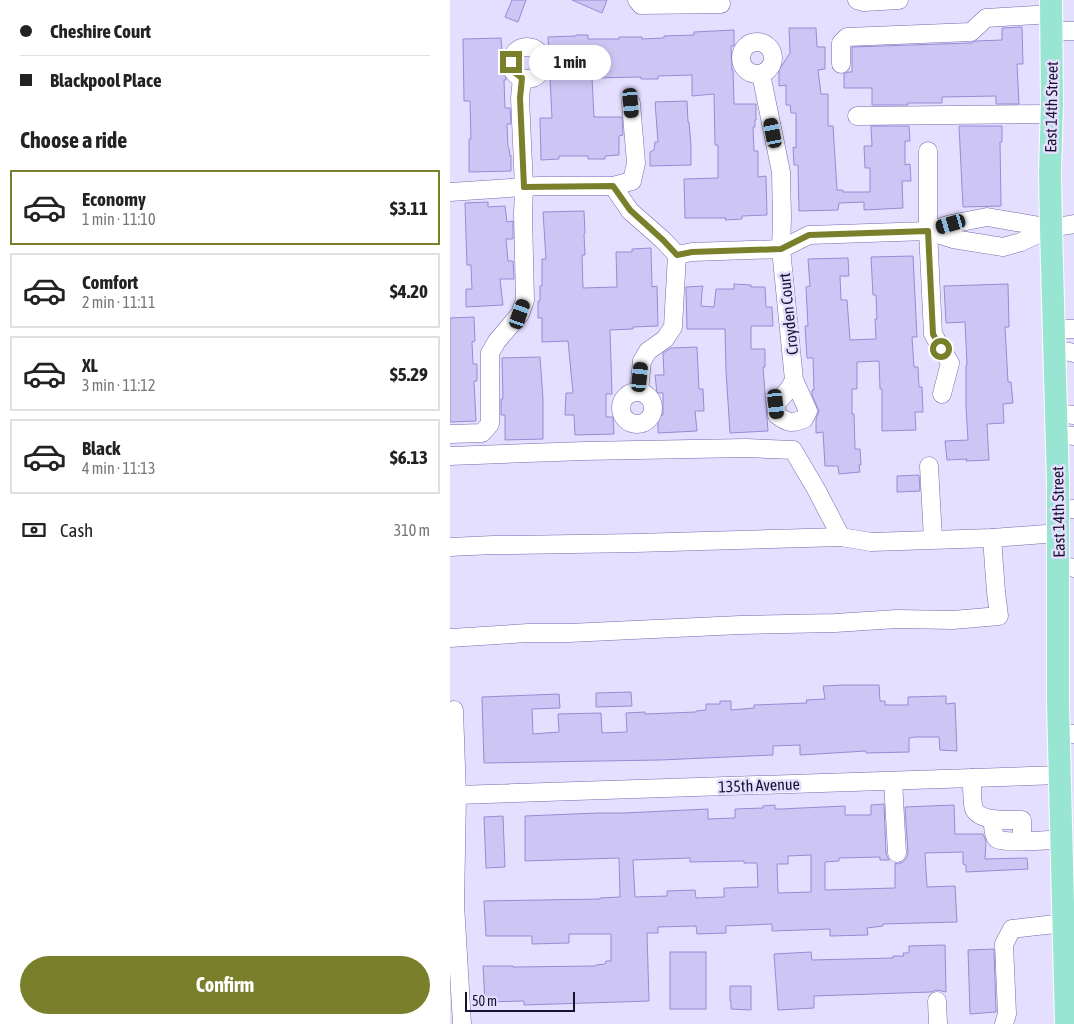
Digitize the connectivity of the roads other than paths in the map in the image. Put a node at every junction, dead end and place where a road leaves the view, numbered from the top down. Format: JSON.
{"nodes":[{"id":1,"x":637,"y":0,"type":"edge"},
{"id":2,"x":857,"y":0,"type":"edge"},
{"id":3,"x":899,"y":0,"type":"edge"},
{"id":4,"x":721,"y":4,"type":"dead end"},
{"id":5,"x":1052,"y":15,"type":"edge"},
{"id":6,"x":1074,"y":31,"type":"edge"},
{"id":7,"x":841,"y":64,"type":"dead end"},
{"id":8,"x":761,"y":74,"type":"dead end"},
{"id":9,"x":522,"y":78,"type":"dead end"},
{"id":10,"x":631,"y":103,"type":"dead end"},
{"id":11,"x":1052,"y":114,"type":"junction"},
{"id":12,"x":857,"y":116,"type":"dead end"},
{"id":13,"x":928,"y":151,"type":"dead end"},
{"id":14,"x":613,"y":186,"type":"junction"},
{"id":15,"x":524,"y":187,"type":"junction"},
{"id":16,"x":450,"y":192,"type":"edge"},
{"id":17,"x":1074,"y":224,"type":"edge"},
{"id":18,"x":1050,"y":228,"type":"junction"},
{"id":19,"x":928,"y":231,"type":"junction"},
{"id":20,"x":781,"y":249,"type":"junction"},
{"id":21,"x":677,"y":255,"type":"junction"},
{"id":22,"x":1064,"y":340,"type":"edge"},
{"id":23,"x":794,"y":380,"type":"dead end"},
{"id":24,"x":639,"y":392,"type":"dead end"},
{"id":25,"x":942,"y":394,"type":"dead end"},
{"id":26,"x":1065,"y":424,"type":"edge"},
{"id":27,"x":450,"y":434,"type":"edge"},
{"id":28,"x":450,"y":456,"type":"edge"},
{"id":29,"x":929,"y":466,"type":"dead end"},
{"id":30,"x":1066,"y":509,"type":"edge"},
{"id":31,"x":1059,"y":533,"type":"junction"},
{"id":32,"x":841,"y":536,"type":"junction"},
{"id":33,"x":992,"y":538,"type":"junction"},
{"id":34,"x":933,"y":539,"type":"junction"},
{"id":35,"x":450,"y":547,"type":"edge"},
{"id":36,"x":1066,"y":567,"type":"edge"},
{"id":37,"x":450,"y":638,"type":"edge"},
{"id":38,"x":454,"y":710,"type":"dead end"},
{"id":39,"x":1067,"y":733,"type":"edge"},
{"id":40,"x":1065,"y":777,"type":"edge"},
{"id":41,"x":972,"y":778,"type":"junction"},
{"id":42,"x":893,"y":781,"type":"junction"},
{"id":43,"x":457,"y":796,"type":"junction"},
{"id":44,"x":993,"y":820,"type":"junction"},
{"id":45,"x":1062,"y":839,"type":"junction"},
{"id":46,"x":1022,"y":841,"type":"junction"},
{"id":47,"x":897,"y":853,"type":"dead end"},
{"id":48,"x":452,"y":904,"type":"edge"},
{"id":49,"x":1064,"y":922,"type":"junction"},
{"id":50,"x":1070,"y":995,"type":"edge"},
{"id":51,"x":937,"y":1001,"type":"dead end"},
{"id":52,"x":462,"y":1024,"type":"edge"},
{"id":53,"x":938,"y":1024,"type":"edge"},
{"id":54,"x":1004,"y":1024,"type":"edge"},
{"id":55,"x":1066,"y":1024,"type":"edge"}],
"edges":[{"from":1,"to":4,"type":"street"},
{"from":2,"to":3,"type":"street"},
{"from":5,"to":6,"type":"street"},
{"from":5,"to":7,"type":"street"},
{"from":5,"to":11,"type":"main road","name":"East 14th Street"},
{"from":8,"to":20,"type":"street","name":"Croyden Court"},
{"from":9,"to":15,"type":"street"},
{"from":10,"to":14,"type":"street"},
{"from":11,"to":12,"type":"street"},
{"from":11,"to":18,"type":"main road","name":"East 14th Street"},
{"from":13,"to":19,"type":"street"},
{"from":14,"to":15,"type":"street"},
{"from":14,"to":21,"type":"street"},
{"from":15,"to":16,"type":"street"},
{"from":15,"to":27,"type":"street"},
{"from":17,"to":18,"type":"street"},
{"from":18,"to":19,"type":"street"},
{"from":18,"to":19,"type":"street"},
{"from":18,"to":22,"type":"main road","name":"East 14th Street"},
{"from":19,"to":20,"type":"street"},
{"from":19,"to":25,"type":"street"},
{"from":20,"to":21,"type":"street"},
{"from":20,"to":23,"type":"street","name":"Croyden Court"},
{"from":21,"to":24,"type":"street"},
{"from":22,"to":26,"type":"main road","name":"East 14th Street"},
{"from":26,"to":30,"type":"main road","name":"East 14th Street"},
{"from":28,"to":32,"type":"street"},
{"from":29,"to":34,"type":"street"},
{"from":30,"to":31,"type":"main road","name":"East 14th Street"},
{"from":31,"to":33,"type":"street"},
{"from":31,"to":36,"type":"main road","name":"East 14th Street"},
{"from":32,"to":34,"type":"street"},
{"from":32,"to":35,"type":"street"},
{"from":33,"to":34,"type":"street"},
{"from":33,"to":37,"type":"street"},
{"from":36,"to":39,"type":"main road","name":"East 14th Street"},
{"from":38,"to":43,"type":"street"},
{"from":39,"to":40,"type":"main road","name":"East 14th Street"},
{"from":40,"to":41,"type":"street","name":"135th Avenue"},
{"from":40,"to":45,"type":"main road","name":"East 14th Street"},
{"from":41,"to":42,"type":"street","name":"135th Avenue"},
{"from":41,"to":44,"type":"street"},
{"from":42,"to":43,"type":"street","name":"135th Avenue"},
{"from":42,"to":47,"type":"street"},
{"from":43,"to":48,"type":"street"},
{"from":44,"to":46,"type":"street"},
{"from":44,"to":46,"type":"street"},
{"from":45,"to":46,"type":"street"},
{"from":45,"to":49,"type":"main road","name":"East 14th Street"},
{"from":48,"to":52,"type":"street"},
{"from":49,"to":50,"type":"main road","name":"East 14th Street"},
{"from":49,"to":54,"type":"street"},
{"from":50,"to":55,"type":"main road","name":"East 14th Street"},
{"from":51,"to":53,"type":"street"}]}
